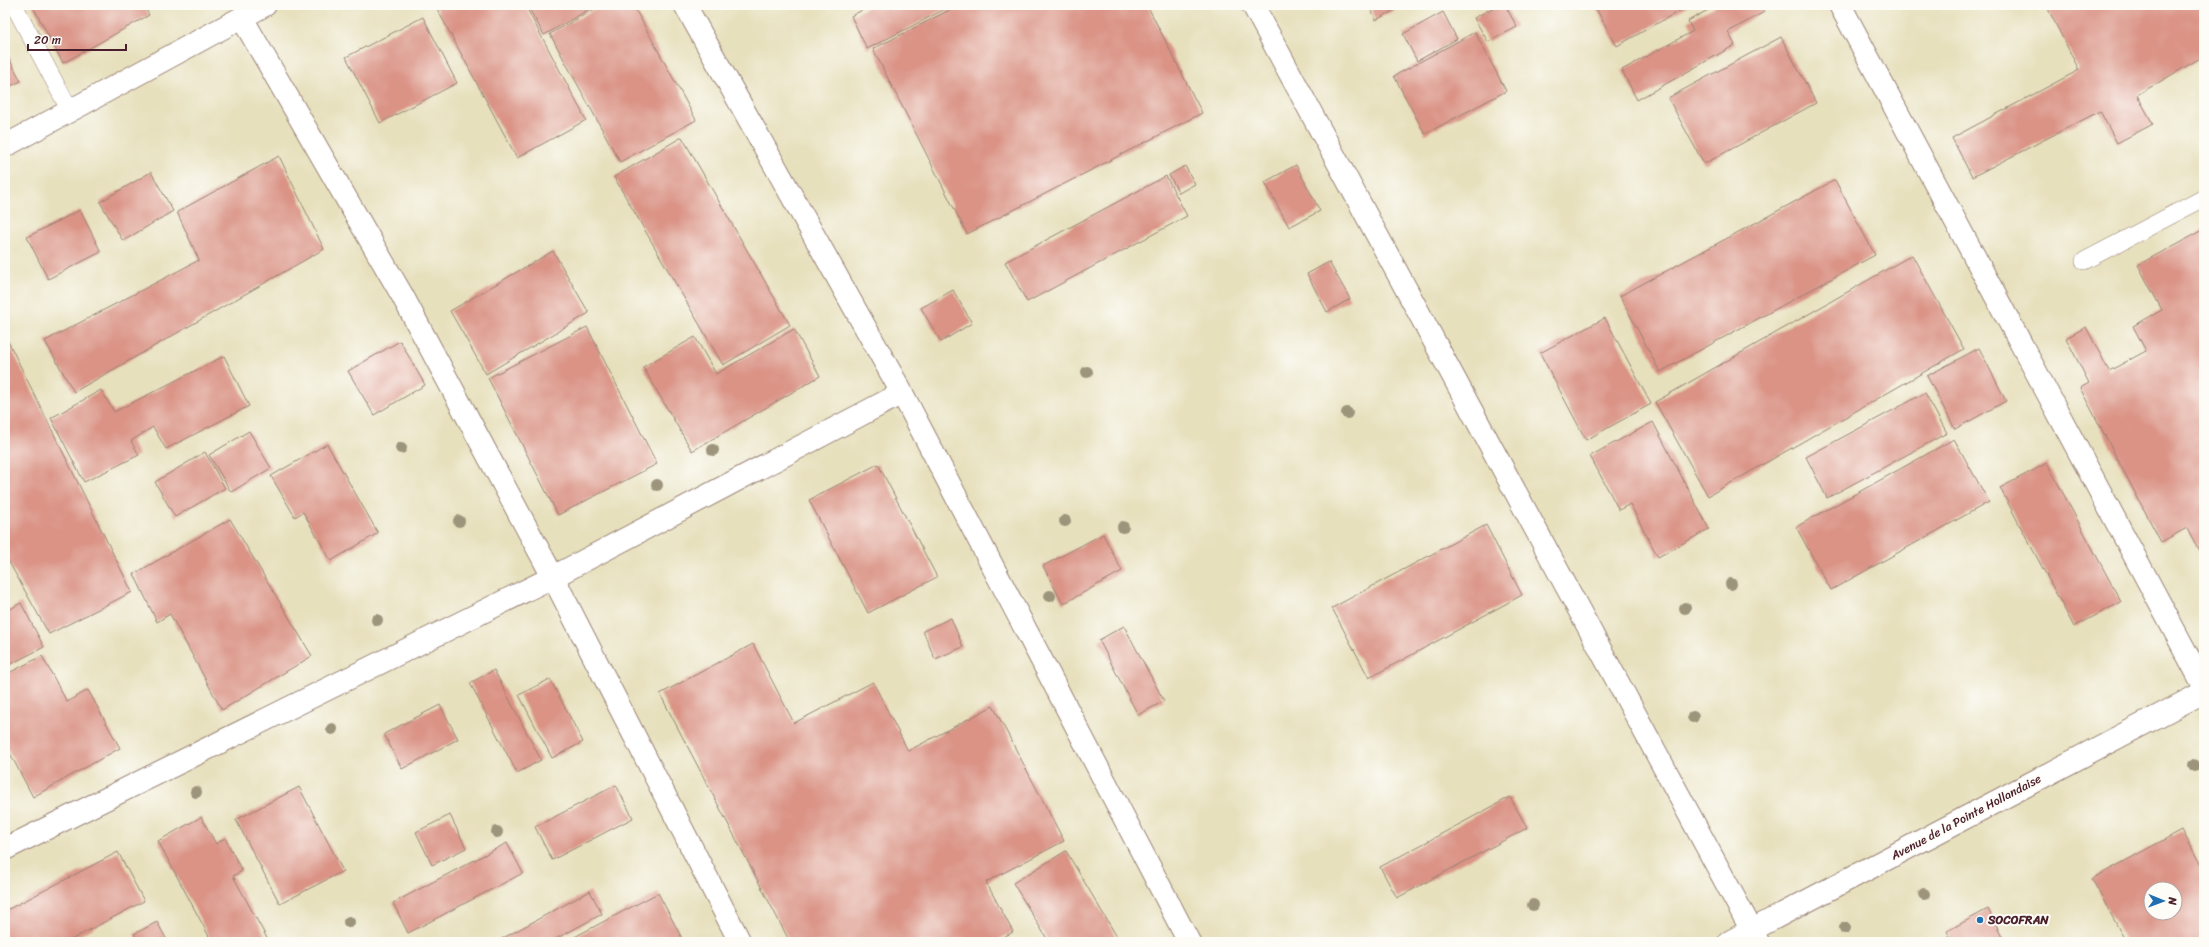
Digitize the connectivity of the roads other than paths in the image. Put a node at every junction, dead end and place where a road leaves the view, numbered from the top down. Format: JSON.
{"nodes":[{"id":1,"x":14,"y":5,"type":"edge"},
{"id":2,"x":265,"y":5,"type":"edge"},
{"id":3,"x":685,"y":5,"type":"edge"},
{"id":4,"x":1252,"y":5,"type":"edge"},
{"id":5,"x":1840,"y":5,"type":"edge"},
{"id":6,"x":242,"y":18,"type":"junction"},
{"id":7,"x":70,"y":111,"type":"junction"},
{"id":8,"x":5,"y":146,"type":"edge"},
{"id":9,"x":2204,"y":198,"type":"edge"},
{"id":10,"x":2084,"y":261,"type":"dead end"},
{"id":11,"x":902,"y":393,"type":"junction"},
{"id":12,"x":553,"y":577,"type":"junction"},
{"id":13,"x":2204,"y":686,"type":"edge"},
{"id":14,"x":2204,"y":692,"type":"edge"},
{"id":15,"x":5,"y":849,"type":"edge"},
{"id":16,"x":1755,"y":936,"type":"edge"},
{"id":17,"x":740,"y":942,"type":"edge"},
{"id":18,"x":1189,"y":942,"type":"edge"},
{"id":19,"x":1729,"y":942,"type":"edge"}],
"edges":[{"from":1,"to":7,"type":"lane"},
{"from":2,"to":6,"type":"street"},
{"from":3,"to":11,"type":"street"},
{"from":4,"to":16,"type":"street"},
{"from":5,"to":13,"type":"street"},
{"from":6,"to":7,"type":"street"},
{"from":6,"to":12,"type":"street"},
{"from":7,"to":8,"type":"street"},
{"from":9,"to":10,"type":"lane"},
{"from":11,"to":12,"type":"street"},
{"from":11,"to":18,"type":"street"},
{"from":12,"to":15,"type":"street"},
{"from":12,"to":17,"type":"street"},
{"from":14,"to":16,"type":"street","name":"Avenue de la Pointe Hollandaise"},
{"from":16,"to":19,"type":"street","name":"Avenue de la Pointe Hollandaise"}]}
